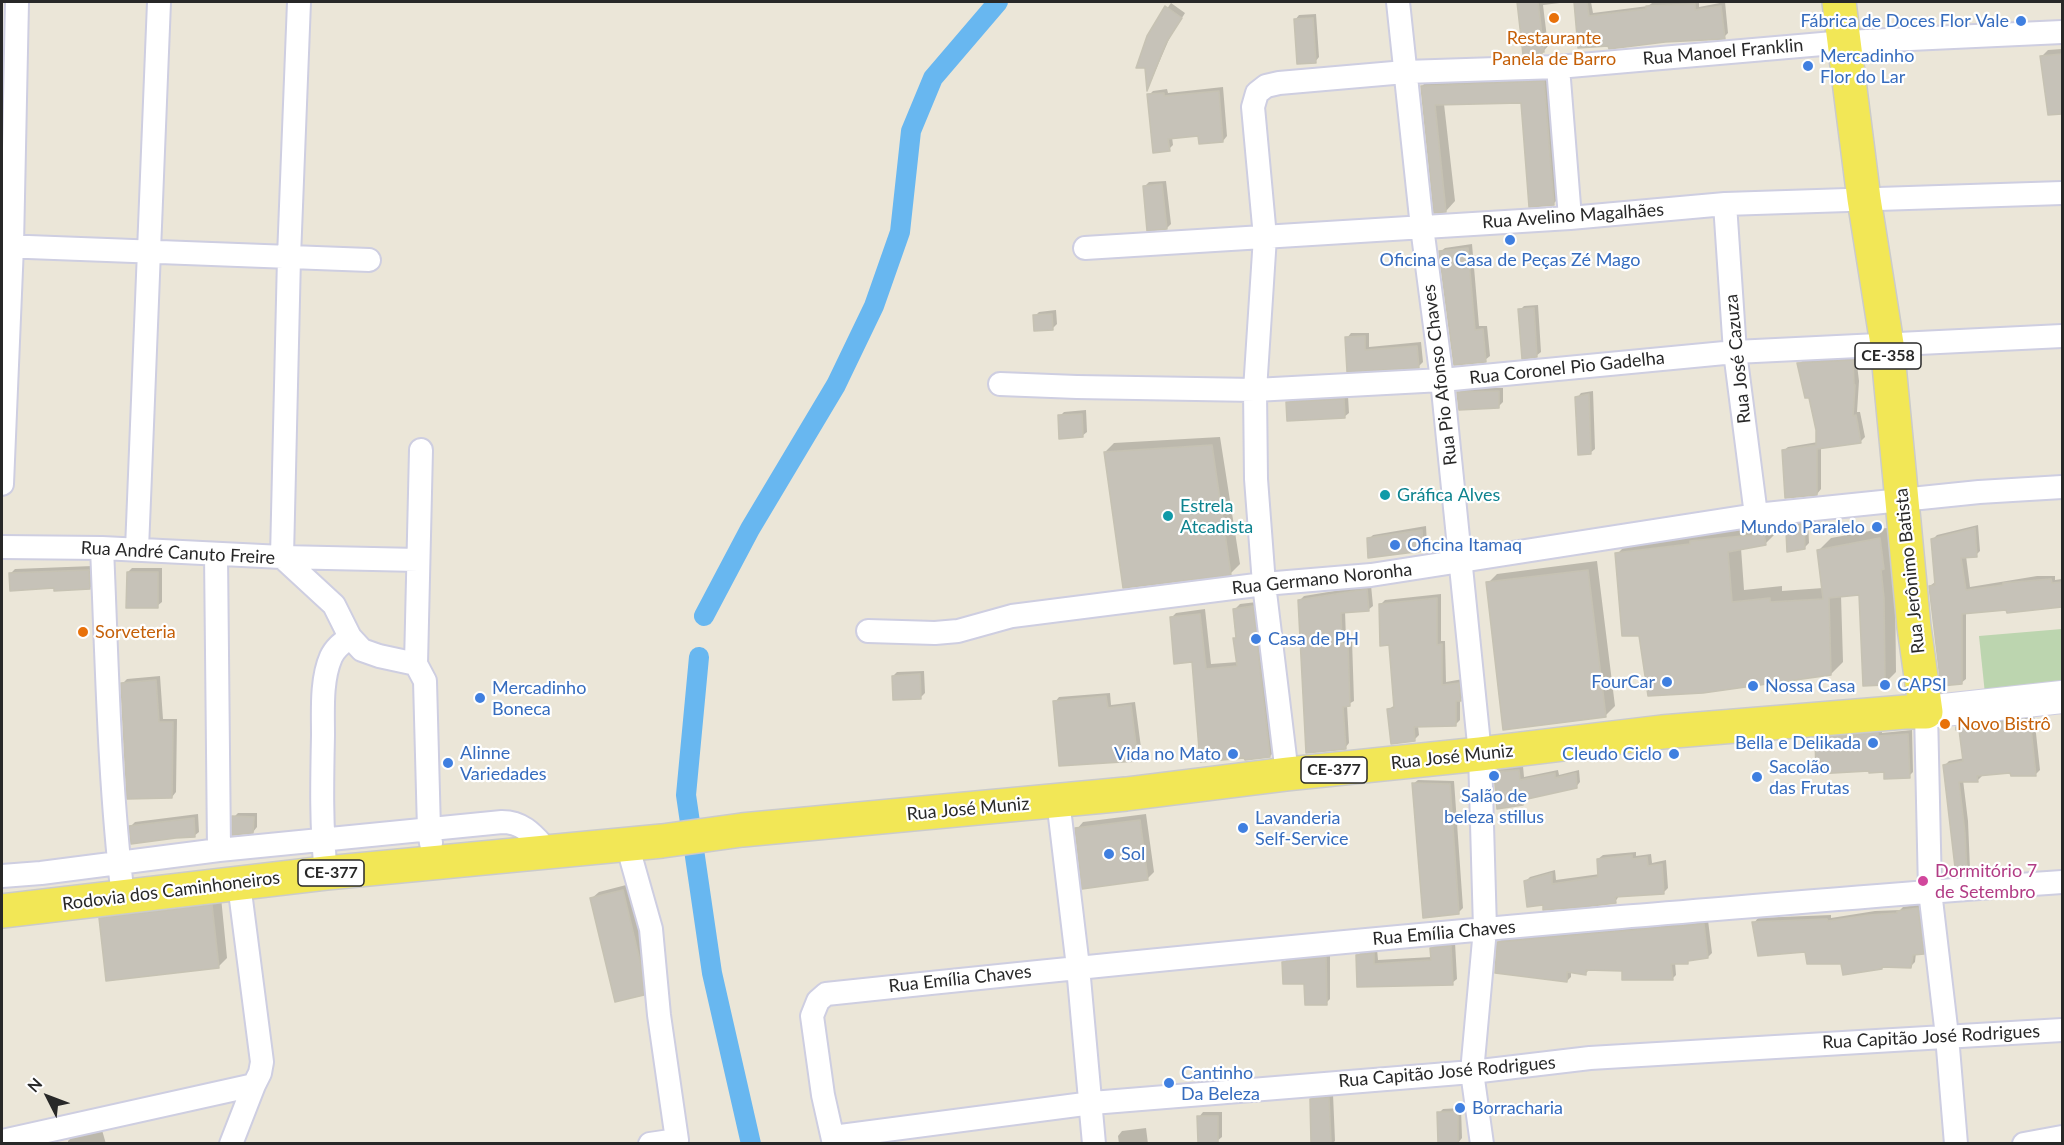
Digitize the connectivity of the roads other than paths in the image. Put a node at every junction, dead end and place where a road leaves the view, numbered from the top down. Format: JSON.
{"nodes":[{"id":1,"x":17,"y":2,"type":"edge"},
{"id":2,"x":159,"y":2,"type":"edge"},
{"id":3,"x":299,"y":2,"type":"edge"},
{"id":4,"x":1398,"y":2,"type":"edge"},
{"id":5,"x":1839,"y":2,"type":"edge"},
{"id":6,"x":2062,"y":32,"type":"edge"},
{"id":7,"x":1845,"y":42,"type":"junction"},
{"id":8,"x":1558,"y":67,"type":"junction"},
{"id":9,"x":1405,"y":72,"type":"junction"},
{"id":10,"x":2062,"y":193,"type":"edge"},
{"id":11,"x":1864,"y":200,"type":"junction"},
{"id":12,"x":1725,"y":204,"type":"junction"},
{"id":13,"x":1570,"y":218,"type":"junction"},
{"id":14,"x":1422,"y":227,"type":"junction"},
{"id":15,"x":1265,"y":237,"type":"junction"},
{"id":16,"x":7,"y":246,"type":"edge"},
{"id":17,"x":1085,"y":248,"type":"dead end"},
{"id":18,"x":150,"y":252,"type":"junction"},
{"id":19,"x":289,"y":257,"type":"junction"},
{"id":20,"x":369,"y":260,"type":"dead end"},
{"id":21,"x":2062,"y":336,"type":"edge"},
{"id":22,"x":1887,"y":344,"type":"junction"},
{"id":23,"x":1735,"y":352,"type":"junction"},
{"id":24,"x":1443,"y":380,"type":"junction"},
{"id":25,"x":1000,"y":384,"type":"dead end"},
{"id":26,"x":1256,"y":390,"type":"junction"},
{"id":27,"x":421,"y":450,"type":"dead end"},
{"id":28,"x":2,"y":484,"type":"edge"},
{"id":29,"x":2062,"y":487,"type":"edge"},
{"id":30,"x":1903,"y":501,"type":"junction"},
{"id":31,"x":1756,"y":515,"type":"junction"},
{"id":32,"x":2,"y":547,"type":"edge"},
{"id":33,"x":102,"y":548,"type":"junction"},
{"id":34,"x":137,"y":549,"type":"junction"},
{"id":35,"x":216,"y":554,"type":"junction"},
{"id":36,"x":282,"y":557,"type":"junction"},
{"id":37,"x":418,"y":560,"type":"junction"},
{"id":38,"x":1461,"y":562,"type":"junction"},
{"id":39,"x":1264,"y":584,"type":"junction"},
{"id":40,"x":868,"y":631,"type":"dead end"},
{"id":41,"x":350,"y":638,"type":"junction"},
{"id":42,"x":416,"y":664,"type":"junction"},
{"id":43,"x":2062,"y":697,"type":"edge"},
{"id":44,"x":1926,"y":712,"type":"junction"},
{"id":45,"x":1480,"y":754,"type":"junction"},
{"id":46,"x":1287,"y":774,"type":"junction"},
{"id":47,"x":1058,"y":800,"type":"junction"},
{"id":48,"x":429,"y":830,"type":"junction"},
{"id":49,"x":322,"y":841,"type":"junction"},
{"id":50,"x":662,"y":841,"type":"joint"},
{"id":51,"x":627,"y":844,"type":"junction"},
{"id":52,"x":219,"y":850,"type":"junction"},
{"id":53,"x":548,"y":851,"type":"junction"},
{"id":54,"x":119,"y":862,"type":"junction"},
{"id":55,"x":435,"y":862,"type":"junction"},
{"id":56,"x":326,"y":873,"type":"junction"},
{"id":57,"x":2,"y":876,"type":"edge"},
{"id":58,"x":2062,"y":882,"type":"edge"},
{"id":59,"x":239,"y":884,"type":"junction"},
{"id":60,"x":1930,"y":891,"type":"junction"},
{"id":61,"x":123,"y":897,"type":"junction"},
{"id":62,"x":2,"y":899,"type":"edge"},
{"id":63,"x":2,"y":911,"type":"edge"},
{"id":64,"x":1485,"y":929,"type":"junction"},
{"id":65,"x":1078,"y":967,"type":"junction"},
{"id":66,"x":2062,"y":1030,"type":"edge"},
{"id":67,"x":1947,"y":1036,"type":"junction"},
{"id":68,"x":1472,"y":1072,"type":"junction"},
{"id":69,"x":254,"y":1085,"type":"junction"},
{"id":70,"x":1092,"y":1103,"type":"junction"},
{"id":71,"x":2062,"y":1137,"type":"edge"},
{"id":72,"x":834,"y":1140,"type":"edge"},
{"id":73,"x":2,"y":1141,"type":"edge"},
{"id":74,"x":231,"y":1143,"type":"edge"},
{"id":75,"x":650,"y":1143,"type":"edge"},
{"id":76,"x":1094,"y":1143,"type":"edge"},
{"id":77,"x":1482,"y":1143,"type":"edge"},
{"id":78,"x":1956,"y":1143,"type":"edge"},
{"id":79,"x":2024,"y":1143,"type":"edge"}],
"edges":[{"from":1,"to":16,"type":"street"},
{"from":2,"to":18,"type":"street"},
{"from":3,"to":19,"type":"street"},
{"from":4,"to":9,"type":"street","name":"Rua Pio Afonso Chaves"},
{"from":5,"to":7,"type":"main road","name":"Rua Jerônimo Batista","number":"CE-358"},
{"from":6,"to":7,"type":"street","name":"Rua Manoel Franklin"},
{"from":7,"to":8,"type":"street","name":"Rua Manoel Franklin"},
{"from":7,"to":11,"type":"main road","name":"Rua Jerônimo Batista","number":"CE-358"},
{"from":8,"to":9,"type":"street","name":"Rua Manoel Franklin"},
{"from":8,"to":13,"type":"street"},
{"from":9,"to":14,"type":"street","name":"Rua Pio Afonso Chaves"},
{"from":9,"to":15,"type":"street","name":"Rua Manoel Franklin"},
{"from":10,"to":11,"type":"street","name":"Rua Avelino Magalhães"},
{"from":11,"to":12,"type":"street","name":"Rua Avelino Magalhães"},
{"from":11,"to":22,"type":"main road","name":"Rua Jerônimo Batista","number":"CE-358"},
{"from":12,"to":13,"type":"street","name":"Rua Avelino Magalhães"},
{"from":12,"to":23,"type":"street","name":"Rua José Cazuza"},
{"from":13,"to":14,"type":"street","name":"Rua Avelino Magalhães"},
{"from":14,"to":15,"type":"street","name":"Rua Avelino Magalhães"},
{"from":14,"to":24,"type":"street","name":"Rua Pio Afonso Chaves"},
{"from":15,"to":17,"type":"street","name":"Rua Avelino Magalhães"},
{"from":15,"to":26,"type":"street"},
{"from":16,"to":18,"type":"street"},
{"from":16,"to":28,"type":"street"},
{"from":18,"to":19,"type":"street"},
{"from":18,"to":34,"type":"street"},
{"from":19,"to":20,"type":"street"},
{"from":19,"to":36,"type":"street"},
{"from":21,"to":22,"type":"street","name":"Rua Coronel Pio Gadelha"},
{"from":22,"to":23,"type":"street","name":"Rua Coronel Pio Gadelha"},
{"from":22,"to":30,"type":"main road","name":"Rua Jerônimo Batista","number":"CE-358"},
{"from":23,"to":24,"type":"street","name":"Rua Coronel Pio Gadelha"},
{"from":23,"to":31,"type":"street","name":"Rua José Cazuza"},
{"from":24,"to":26,"type":"street","name":"Rua Coronel Pio Gadelha"},
{"from":24,"to":38,"type":"street","name":"Rua Pio Afonso Chaves"},
{"from":25,"to":26,"type":"street","name":"Rua Coronel Pio Gadelha"},
{"from":26,"to":39,"type":"street"},
{"from":27,"to":37,"type":"street"},
{"from":29,"to":30,"type":"street","name":"Rua Germano Noronha"},
{"from":30,"to":31,"type":"street","name":"Rua Germano Noronha"},
{"from":30,"to":44,"type":"main road","name":"Rua Jerônimo Batista","number":"CE-358"},
{"from":31,"to":38,"type":"street","name":"Rua Germano Noronha"},
{"from":32,"to":33,"type":"street","name":"Rua André Canuto Freire"},
{"from":33,"to":34,"type":"street","name":"Rua André Canuto Freire"},
{"from":33,"to":54,"type":"street"},
{"from":34,"to":35,"type":"street","name":"Rua André Canuto Freire"},
{"from":35,"to":36,"type":"street","name":"Rua André Canuto Freire"},
{"from":35,"to":52,"type":"street"},
{"from":36,"to":37,"type":"street"},
{"from":36,"to":41,"type":"street","name":"Rua André Canuto Freire"},
{"from":37,"to":42,"type":"street"},
{"from":38,"to":39,"type":"street","name":"Rua Germano Noronha"},
{"from":38,"to":45,"type":"street","name":"Rua Pio Afonso Chaves"},
{"from":39,"to":40,"type":"street","name":"Rua Germano Noronha"},
{"from":39,"to":46,"type":"street"},
{"from":41,"to":42,"type":"street","name":"Rua André Canuto Freire"},
{"from":41,"to":49,"type":"street"},
{"from":42,"to":48,"type":"street"},
{"from":43,"to":44,"type":"main road","name":"Rua José Muniz"},
{"from":44,"to":45,"type":"main road","name":"Rua José Muniz","number":"CE-377"},
{"from":44,"to":60,"type":"street","name":"Rua Jerônimo Batista"},
{"from":45,"to":46,"type":"main road","name":"Rua José Muniz","number":"CE-377"},
{"from":45,"to":64,"type":"street","name":"Rua Pio Afonso Chaves"},
{"from":46,"to":47,"type":"main road","name":"Rua José Muniz","number":"CE-377"},
{"from":47,"to":50,"type":"main road","name":"Rua José Muniz","number":"CE-377"},
{"from":47,"to":65,"type":"street"},
{"from":48,"to":49,"type":"street"},
{"from":48,"to":53,"type":"street"},
{"from":48,"to":55,"type":"street"},
{"from":49,"to":52,"type":"street"},
{"from":49,"to":56,"type":"street"},
{"from":50,"to":51,"type":"main road","name":"Rodovia dos Caminhoneiros","number":"CE-377"},
{"from":51,"to":53,"type":"main road","name":"Rodovia dos Caminhoneiros","number":"CE-377"},
{"from":51,"to":75,"type":"street"},
{"from":52,"to":54,"type":"street"},
{"from":53,"to":55,"type":"main road","name":"Rodovia dos Caminhoneiros","number":"CE-377"},
{"from":54,"to":57,"type":"street"},
{"from":54,"to":61,"type":"street"},
{"from":55,"to":56,"type":"main road","name":"Rodovia dos Caminhoneiros","number":"CE-377"},
{"from":56,"to":59,"type":"main road","name":"Rodovia dos Caminhoneiros","number":"CE-377"},
{"from":58,"to":60,"type":"street","name":"Rua Emília Chaves"},
{"from":59,"to":61,"type":"main road","name":"Rodovia dos Caminhoneiros","number":"CE-377"},
{"from":59,"to":69,"type":"street"},
{"from":60,"to":64,"type":"street","name":"Rua Emília Chaves"},
{"from":60,"to":67,"type":"street","name":"Rua Jerônimo Batista"},
{"from":61,"to":63,"type":"main road","name":"Rodovia dos Caminhoneiros","number":"CE-377"},
{"from":62,"to":63,"type":"street"},
{"from":64,"to":65,"type":"street","name":"Rua Emília Chaves"},
{"from":64,"to":68,"type":"street","name":"Rua Pio Afonso Chaves"},
{"from":65,"to":70,"type":"street"},
{"from":65,"to":72,"type":"street","name":"Rua Emília Chaves"},
{"from":66,"to":67,"type":"street","name":"Rua Capitão José Rodrigues"},
{"from":67,"to":68,"type":"street","name":"Rua Capitão José Rodrigues"},
{"from":67,"to":78,"type":"street","name":"Rua Jerônimo Batista"},
{"from":68,"to":70,"type":"street","name":"Rua Capitão José Rodrigues"},
{"from":68,"to":77,"type":"street","name":"Rua Pio Afonso Chaves"},
{"from":69,"to":73,"type":"street"},
{"from":69,"to":74,"type":"street"},
{"from":70,"to":72,"type":"street","name":"Rua Capitão José Rodrigues"},
{"from":70,"to":76,"type":"street"},
{"from":71,"to":79,"type":"street"}]}
